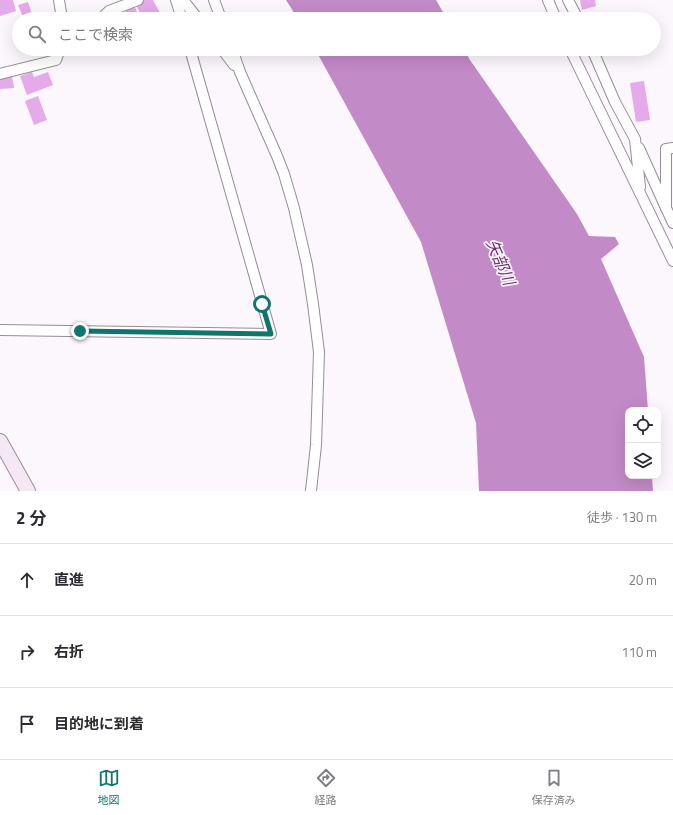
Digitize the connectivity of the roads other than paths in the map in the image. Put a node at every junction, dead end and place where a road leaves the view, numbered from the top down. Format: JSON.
{"nodes":[{"id":1,"x":59,"y":0,"type":"edge"},
{"id":2,"x":138,"y":0,"type":"edge"},
{"id":3,"x":176,"y":0,"type":"edge"},
{"id":4,"x":183,"y":0,"type":"edge"},
{"id":5,"x":214,"y":0,"type":"edge"},
{"id":6,"x":548,"y":0,"type":"edge"},
{"id":7,"x":568,"y":0,"type":"edge"},
{"id":8,"x":61,"y":12,"type":"edge"},
{"id":9,"x":108,"y":12,"type":"edge"},
{"id":10,"x":180,"y":12,"type":"edge"},
{"id":11,"x":192,"y":12,"type":"edge"},
{"id":12,"x":218,"y":12,"type":"edge"},
{"id":13,"x":553,"y":12,"type":"edge"},
{"id":14,"x":574,"y":12,"type":"edge"},
{"id":15,"x":57,"y":56,"type":"edge"},
{"id":16,"x":192,"y":56,"type":"edge"},
{"id":17,"x":227,"y":56,"type":"edge"},
{"id":18,"x":234,"y":56,"type":"edge"},
{"id":19,"x":573,"y":56,"type":"edge"},
{"id":20,"x":595,"y":56,"type":"edge"},
{"id":21,"x":0,"y":72,"type":"edge"},
{"id":22,"x":240,"y":72,"type":"junction"},
{"id":23,"x":635,"y":139,"type":"junction"},
{"id":24,"x":673,"y":148,"type":"edge"},
{"id":25,"x":641,"y":195,"type":"junction"},
{"id":26,"x":666,"y":208,"type":"junction"},
{"id":27,"x":673,"y":224,"type":"edge"},
{"id":28,"x":673,"y":261,"type":"edge"},
{"id":29,"x":0,"y":330,"type":"edge"},
{"id":30,"x":0,"y":441,"type":"edge"},
{"id":31,"x":28,"y":491,"type":"edge"},
{"id":32,"x":311,"y":491,"type":"edge"}],
"edges":[{"from":1,"to":8,"type":"street"},
{"from":2,"to":9,"type":"street"},
{"from":3,"to":10,"type":"street"},
{"from":4,"to":11,"type":"street"},
{"from":5,"to":12,"type":"street"},
{"from":6,"to":13,"type":"street"},
{"from":7,"to":14,"type":"street"},
{"from":15,"to":21,"type":"street"},
{"from":16,"to":29,"type":"street"},
{"from":17,"to":22,"type":"street"},
{"from":18,"to":22,"type":"street"},
{"from":19,"to":25,"type":"street"},
{"from":20,"to":23,"type":"street"},
{"from":22,"to":32,"type":"street"},
{"from":23,"to":25,"type":"street"},
{"from":23,"to":26,"type":"street"},
{"from":24,"to":26,"type":"street"},
{"from":25,"to":28,"type":"street"},
{"from":26,"to":27,"type":"street"},
{"from":30,"to":31,"type":"main road"}]}
